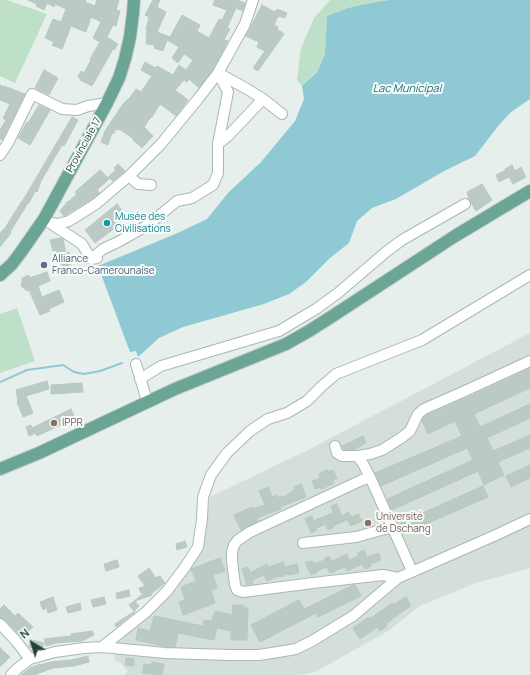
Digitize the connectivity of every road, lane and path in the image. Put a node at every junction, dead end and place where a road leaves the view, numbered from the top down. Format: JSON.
{"nodes":[{"id":1,"x":134,"y":0,"type":"edge"},
{"id":2,"x":253,"y":0,"type":"edge"},
{"id":3,"x":218,"y":73,"type":"junction"},
{"id":4,"x":263,"y":99,"type":"junction"},
{"id":5,"x":107,"y":103,"type":"junction"},
{"id":6,"x":282,"y":114,"type":"dead end"},
{"id":7,"x":218,"y":144,"type":"junction"},
{"id":8,"x":0,"y":155,"type":"edge"},
{"id":9,"x":130,"y":176,"type":"junction"},
{"id":10,"x":150,"y":185,"type":"dead end"},
{"id":11,"x":530,"y":191,"type":"edge"},
{"id":12,"x":465,"y":204,"type":"dead end"},
{"id":13,"x":47,"y":221,"type":"junction"},
{"id":14,"x":0,"y":275,"type":"edge"},
{"id":15,"x":530,"y":275,"type":"edge"},
{"id":16,"x":530,"y":361,"type":"edge"},
{"id":17,"x":136,"y":364,"type":"dead end"},
{"id":18,"x":140,"y":379,"type":"junction"},
{"id":19,"x":147,"y":401,"type":"junction"},
{"id":20,"x":335,"y":446,"type":"dead end"},
{"id":21,"x":357,"y":456,"type":"junction"},
{"id":22,"x":0,"y":469,"type":"edge"},
{"id":23,"x":370,"y":478,"type":"junction"},
{"id":24,"x":530,"y":519,"type":"edge"},
{"id":25,"x":392,"y":527,"type":"junction"},
{"id":26,"x":303,"y":543,"type":"dead end"},
{"id":27,"x":412,"y":571,"type":"junction"},
{"id":28,"x":398,"y":578,"type":"junction"},
{"id":29,"x":0,"y":624,"type":"edge"},
{"id":30,"x":102,"y":647,"type":"junction"},
{"id":31,"x":30,"y":659,"type":"junction"},
{"id":32,"x":12,"y":675,"type":"edge"}],
"edges":[{"from":1,"to":5,"type":"main road","name":"Provinciale 17"},
{"from":2,"to":3,"type":"street"},
{"from":3,"to":4,"type":"street"},
{"from":3,"to":7,"type":"street"},
{"from":3,"to":9,"type":"street"},
{"from":4,"to":6,"type":"street"},
{"from":4,"to":7,"type":"street"},
{"from":5,"to":8,"type":"street"},
{"from":5,"to":13,"type":"main road","name":"Provinciale 17"},
{"from":7,"to":13,"type":"street"},
{"from":9,"to":10,"type":"street"},
{"from":9,"to":13,"type":"street"},
{"from":11,"to":19,"type":"main road"},
{"from":12,"to":18,"type":"street"},
{"from":13,"to":14,"type":"main road","name":"Provinciale 17"},
{"from":15,"to":30,"type":"street"},
{"from":16,"to":21,"type":"street"},
{"from":17,"to":18,"type":"street"},
{"from":18,"to":19,"type":"street"},
{"from":19,"to":22,"type":"main road"},
{"from":20,"to":21,"type":"street"},
{"from":21,"to":23,"type":"street"},
{"from":23,"to":25,"type":"street"},
{"from":23,"to":28,"type":"street"},
{"from":24,"to":27,"type":"street"},
{"from":25,"to":26,"type":"street"},
{"from":25,"to":27,"type":"street"},
{"from":27,"to":28,"type":"street"},
{"from":28,"to":30,"type":"street"},
{"from":29,"to":31,"type":"street"},
{"from":30,"to":31,"type":"street"},
{"from":31,"to":32,"type":"street"}]}
